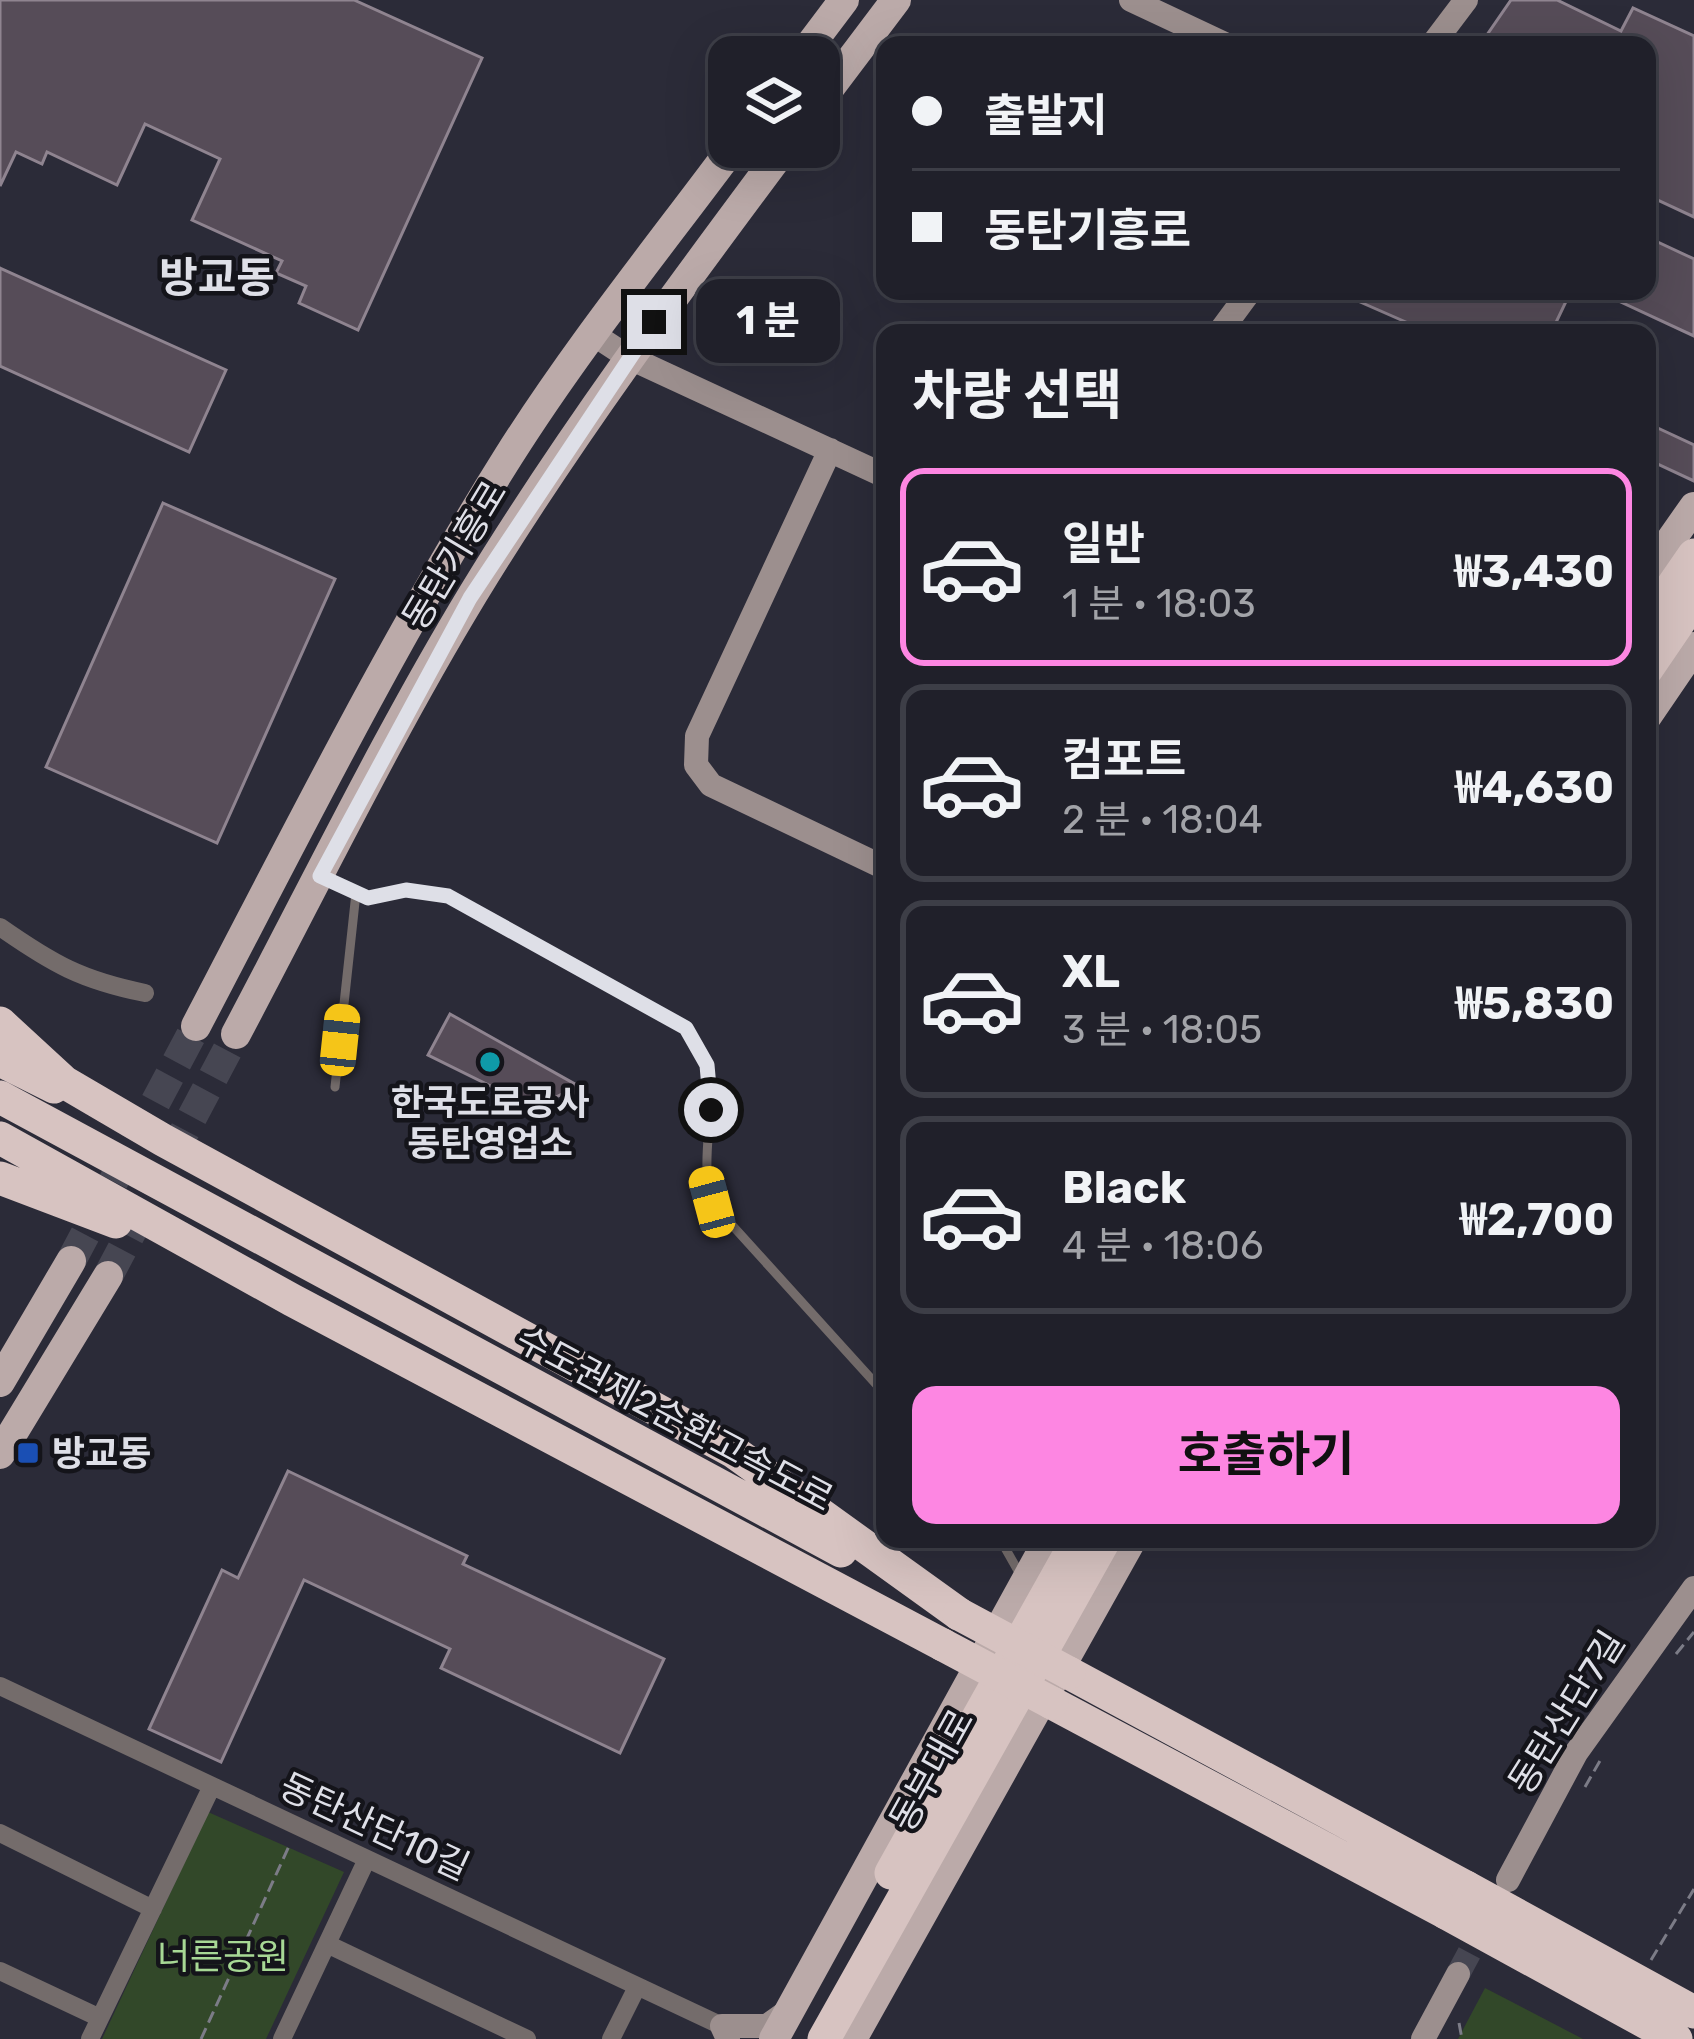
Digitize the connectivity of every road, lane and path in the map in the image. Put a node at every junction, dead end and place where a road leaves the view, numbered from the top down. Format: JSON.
{"nodes":[{"id":1,"x":844,"y":0,"type":"edge"},
{"id":2,"x":896,"y":0,"type":"edge"},
{"id":3,"x":1131,"y":0,"type":"edge"},
{"id":4,"x":1466,"y":0,"type":"edge"},
{"id":5,"x":817,"y":36,"type":"edge"},
{"id":6,"x":1208,"y":36,"type":"edge"},
{"id":7,"x":1439,"y":36,"type":"edge"},
{"id":8,"x":840,"y":74,"type":"edge"},
{"id":9,"x":717,"y":168,"type":"edge"},
{"id":10,"x":769,"y":168,"type":"edge"},
{"id":11,"x":592,"y":334,"type":"junction"},
{"id":12,"x":628,"y":357,"type":"junction"},
{"id":13,"x":830,"y":450,"type":"junction"},
{"id":14,"x":876,"y":472,"type":"edge"},
{"id":15,"x":1694,"y":508,"type":"edge"},
{"id":16,"x":1694,"y":555,"type":"edge"},
{"id":17,"x":1656,"y":561,"type":"edge"},
{"id":18,"x":1694,"y":599,"type":"edge"},
{"id":19,"x":1656,"y":610,"type":"edge"},
{"id":20,"x":1694,"y":647,"type":"edge"},
{"id":21,"x":1656,"y":656,"type":"edge"},
{"id":22,"x":1656,"y":703,"type":"edge"},
{"id":23,"x":876,"y":864,"type":"edge"},
{"id":24,"x":320,"y":876,"type":"junction"},
{"id":25,"x":356,"y":893,"type":"junction"},
{"id":26,"x":0,"y":926,"type":"edge"},
{"id":27,"x":146,"y":993,"type":"dead end"},
{"id":28,"x":0,"y":1023,"type":"edge"},
{"id":29,"x":196,"y":1026,"type":"tunnel mouth"},
{"id":30,"x":236,"y":1034,"type":"tunnel mouth"},
{"id":31,"x":0,"y":1060,"type":"edge"},
{"id":32,"x":335,"y":1087,"type":"dead end"},
{"id":33,"x":0,"y":1097,"type":"edge"},
{"id":34,"x":0,"y":1138,"type":"edge"},
{"id":35,"x":163,"y":1140,"type":"junction"},
{"id":36,"x":0,"y":1178,"type":"edge"},
{"id":37,"x":71,"y":1261,"type":"tunnel mouth"},
{"id":38,"x":108,"y":1276,"type":"tunnel mouth"},
{"id":39,"x":292,"y":1300,"type":"junction"},
{"id":40,"x":0,"y":1382,"type":"edge"},
{"id":41,"x":876,"y":1384,"type":"edge"},
{"id":42,"x":0,"y":1454,"type":"edge"},
{"id":43,"x":1005,"y":1548,"type":"edge"},
{"id":44,"x":1044,"y":1548,"type":"edge"},
{"id":45,"x":1073,"y":1548,"type":"edge"},
{"id":46,"x":1100,"y":1548,"type":"edge"},
{"id":47,"x":1127,"y":1548,"type":"edge"},
{"id":48,"x":1025,"y":1583,"type":"junction"},
{"id":49,"x":1694,"y":1588,"type":"edge"},
{"id":50,"x":959,"y":1614,"type":"junction"},
{"id":51,"x":1694,"y":1632,"type":"edge"},
{"id":52,"x":1669,"y":1663,"type":"dead end"},
{"id":53,"x":0,"y":1686,"type":"edge"},
{"id":54,"x":1602,"y":1758,"type":"dead end"},
{"id":55,"x":212,"y":1786,"type":"junction"},
{"id":56,"x":1578,"y":1799,"type":"dead end"},
{"id":57,"x":298,"y":1827,"type":"junction"},
{"id":58,"x":0,"y":1833,"type":"edge"},
{"id":59,"x":368,"y":1859,"type":"junction"},
{"id":60,"x":1508,"y":1880,"type":"dead end"},
{"id":61,"x":1456,"y":1900,"type":"junction"},
{"id":62,"x":153,"y":1910,"type":"junction"},
{"id":63,"x":327,"y":1944,"type":"junction"},
{"id":64,"x":0,"y":1971,"type":"edge"},
{"id":65,"x":1458,"y":1974,"type":"tunnel mouth"},
{"id":66,"x":637,"y":1987,"type":"junction"},
{"id":67,"x":1694,"y":2012,"type":"edge"},
{"id":68,"x":100,"y":2018,"type":"junction"},
{"id":69,"x":795,"y":2024,"type":"edge"},
{"id":70,"x":725,"y":2033,"type":"edge"},
{"id":71,"x":90,"y":2039,"type":"edge"},
{"id":72,"x":200,"y":2039,"type":"edge"},
{"id":73,"x":282,"y":2039,"type":"edge"},
{"id":74,"x":527,"y":2039,"type":"edge"},
{"id":75,"x":610,"y":2039,"type":"edge"},
{"id":76,"x":773,"y":2039,"type":"edge"},
{"id":77,"x":824,"y":2039,"type":"edge"},
{"id":78,"x":852,"y":2039,"type":"edge"},
{"id":79,"x":1423,"y":2039,"type":"edge"},
{"id":80,"x":1448,"y":2039,"type":"edge"},
{"id":81,"x":1462,"y":2039,"type":"edge"},
{"id":82,"x":1676,"y":2039,"type":"edge"}],
"edges":[{"from":1,"to":5,"type":"main road"},
{"from":2,"to":8,"type":"main road"},
{"from":3,"to":6,"type":"street"},
{"from":4,"to":7,"type":"street"},
{"from":9,"to":11,"type":"main road","name":"동탄기흥로"},
{"from":10,"to":12,"type":"main road","name":"동탄기흥로"},
{"from":11,"to":12,"type":"street"},
{"from":11,"to":29,"type":"main road","name":"동탄기흥로"},
{"from":12,"to":13,"type":"street"},
{"from":12,"to":24,"type":"main road","name":"동탄기흥로"},
{"from":13,"to":14,"type":"street"},
{"from":13,"to":23,"type":"street"},
{"from":15,"to":17,"type":"main road"},
{"from":16,"to":19,"type":"highway"},
{"from":18,"to":21,"type":"highway"},
{"from":20,"to":22,"type":"main road"},
{"from":24,"to":25,"type":"lane"},
{"from":24,"to":30,"type":"main road","name":"동탄기흥로"},
{"from":25,"to":32,"type":"lane"},
{"from":25,"to":41,"type":"lane"},
{"from":26,"to":27,"type":"street"},
{"from":28,"to":35,"type":"highway"},
{"from":31,"to":35,"type":"highway"},
{"from":33,"to":50,"type":"highway","name":"수도권제2순환고속도로"},
{"from":34,"to":39,"type":"highway","name":"수도권제2순환고속도로"},
{"from":35,"to":50,"type":"highway"},
{"from":36,"to":39,"type":"highway"},
{"from":37,"to":40,"type":"main road"},
{"from":38,"to":42,"type":"main road"},
{"from":39,"to":61,"type":"highway","name":"수도권제2순환고속도로","bridge":true},
{"from":43,"to":48,"type":"lane"},
{"from":44,"to":48,"type":"main road","name":"동부대로"},
{"from":45,"to":69,"type":"highway","name":"동부대로"},
{"from":46,"to":77,"type":"highway","name":"동부대로"},
{"from":47,"to":78,"type":"main road"},
{"from":48,"to":69,"type":"main road","name":"동부대로"},
{"from":49,"to":60,"type":"street","name":"동탄산단7길"},
{"from":50,"to":61,"type":"highway","name":"수도권제2순환고속도로","bridge":true},
{"from":51,"to":52,"type":"path"},
{"from":53,"to":55,"type":"street","name":"동탄산단10길"},
{"from":54,"to":56,"type":"path"},
{"from":55,"to":57,"type":"street","name":"동탄산단10길"},
{"from":55,"to":62,"type":"street"},
{"from":57,"to":59,"type":"street","name":"동탄산단10길"},
{"from":57,"to":72,"type":"path"},
{"from":58,"to":62,"type":"street"},
{"from":59,"to":63,"type":"street"},
{"from":59,"to":66,"type":"street","name":"동탄산단10길"},
{"from":61,"to":67,"type":"highway","name":"수도권제2순환고속도로","bridge":true},
{"from":61,"to":82,"type":"highway","name":"수도권제2순환고속도로","bridge":true},
{"from":62,"to":68,"type":"street"},
{"from":63,"to":73,"type":"street"},
{"from":63,"to":74,"type":"street"},
{"from":64,"to":68,"type":"street"},
{"from":65,"to":79,"type":"street"},
{"from":66,"to":70,"type":"street","name":"동탄산단10길"},
{"from":66,"to":75,"type":"street"},
{"from":68,"to":71,"type":"street"},
{"from":69,"to":70,"type":"street"},
{"from":69,"to":76,"type":"main road","name":"동부대로"},
{"from":80,"to":81,"type":"path"}]}
